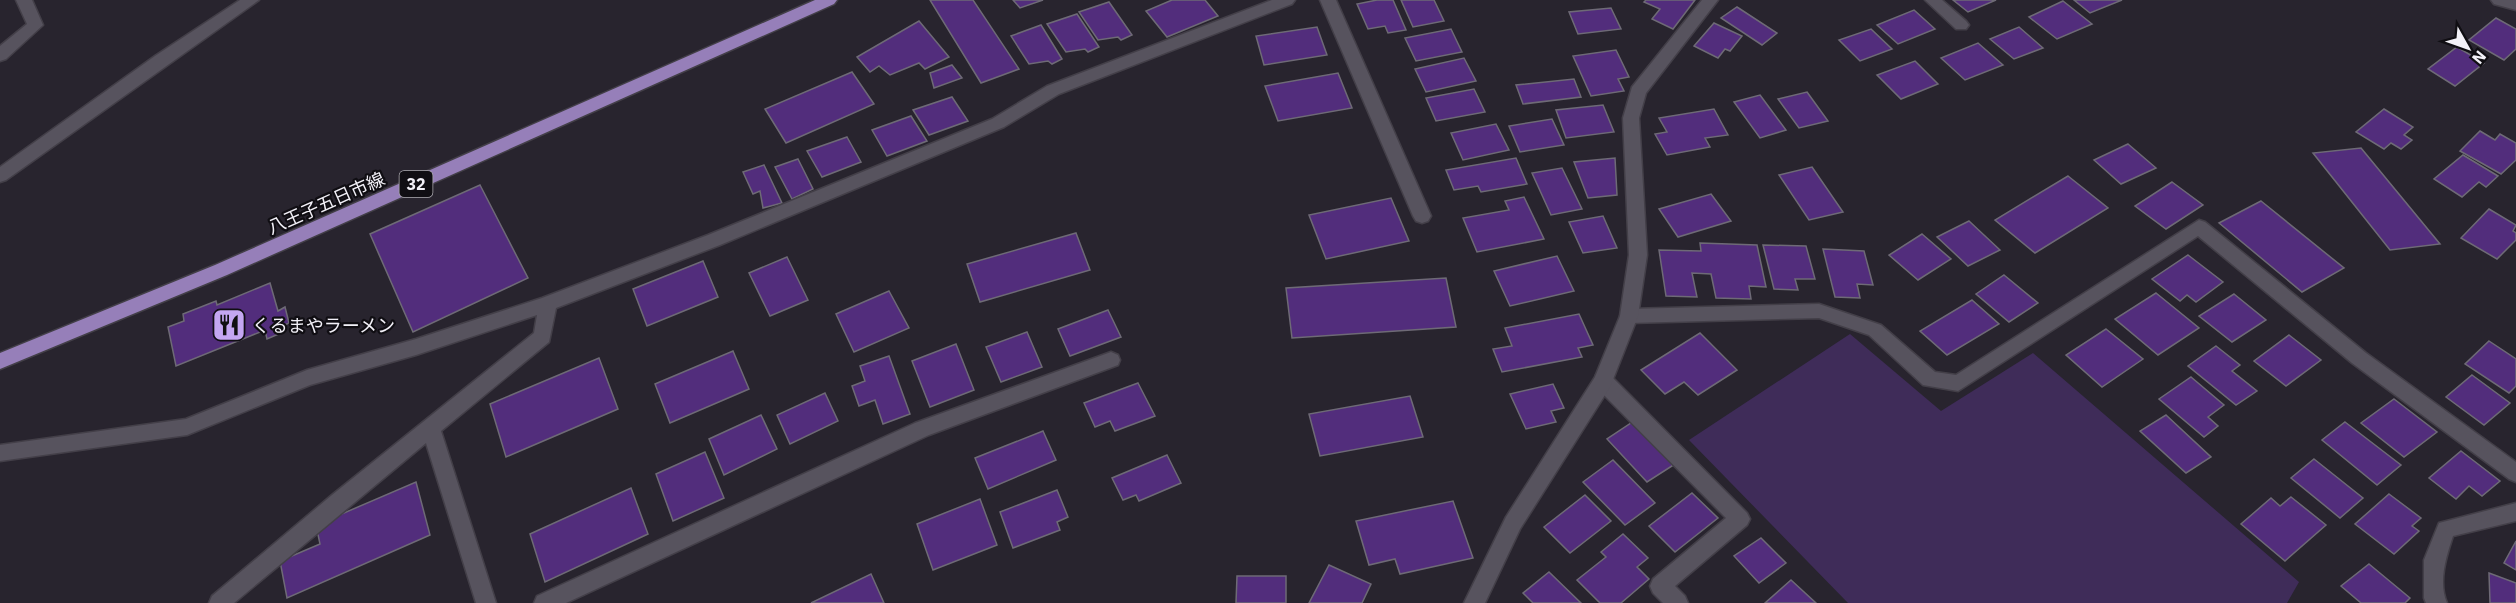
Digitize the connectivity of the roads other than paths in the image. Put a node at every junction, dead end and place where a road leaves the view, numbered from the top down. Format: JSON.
{"nodes":[{"id":1,"x":24,"y":0,"type":"edge"},
{"id":2,"x":250,"y":0,"type":"edge"},
{"id":3,"x":829,"y":0,"type":"edge"},
{"id":4,"x":1287,"y":0,"type":"edge"},
{"id":5,"x":1328,"y":0,"type":"edge"},
{"id":6,"x":1710,"y":0,"type":"edge"},
{"id":7,"x":1933,"y":0,"type":"edge"},
{"id":8,"x":2499,"y":0,"type":"edge"},
{"id":9,"x":2516,"y":5,"type":"edge"},
{"id":10,"x":1961,"y":25,"type":"dead end"},
{"id":11,"x":0,"y":55,"type":"edge"},
{"id":12,"x":0,"y":176,"type":"edge"},
{"id":13,"x":1422,"y":216,"type":"dead end"},
{"id":14,"x":547,"y":304,"type":"junction"},
{"id":15,"x":1629,"y":316,"type":"junction"},
{"id":16,"x":1111,"y":360,"type":"dead end"},
{"id":17,"x":0,"y":361,"type":"edge"},
{"id":18,"x":1603,"y":381,"type":"junction"},
{"id":19,"x":431,"y":429,"type":"junction"},
{"id":20,"x":0,"y":453,"type":"edge"},
{"id":21,"x":2516,"y":473,"type":"edge"},
{"id":22,"x":2516,"y":512,"type":"edge"},
{"id":23,"x":219,"y":603,"type":"edge"},
{"id":24,"x":486,"y":603,"type":"edge"},
{"id":25,"x":543,"y":603,"type":"edge"},
{"id":26,"x":1474,"y":603,"type":"edge"},
{"id":27,"x":1678,"y":603,"type":"edge"},
{"id":28,"x":2437,"y":603,"type":"edge"}],
"edges":[{"from":1,"to":11,"type":"street"},
{"from":2,"to":12,"type":"street"},
{"from":3,"to":17,"type":"main road","name":"八王子五日市線","number":"32"},
{"from":4,"to":14,"type":"street"},
{"from":5,"to":13,"type":"street"},
{"from":6,"to":15,"type":"street"},
{"from":7,"to":10,"type":"street"},
{"from":8,"to":9,"type":"street"},
{"from":14,"to":19,"type":"street"},
{"from":14,"to":20,"type":"street"},
{"from":15,"to":18,"type":"street"},
{"from":15,"to":21,"type":"street"},
{"from":16,"to":25,"type":"street"},
{"from":18,"to":26,"type":"street"},
{"from":18,"to":27,"type":"street"},
{"from":19,"to":23,"type":"street"},
{"from":19,"to":24,"type":"street"},
{"from":22,"to":28,"type":"street"}]}
